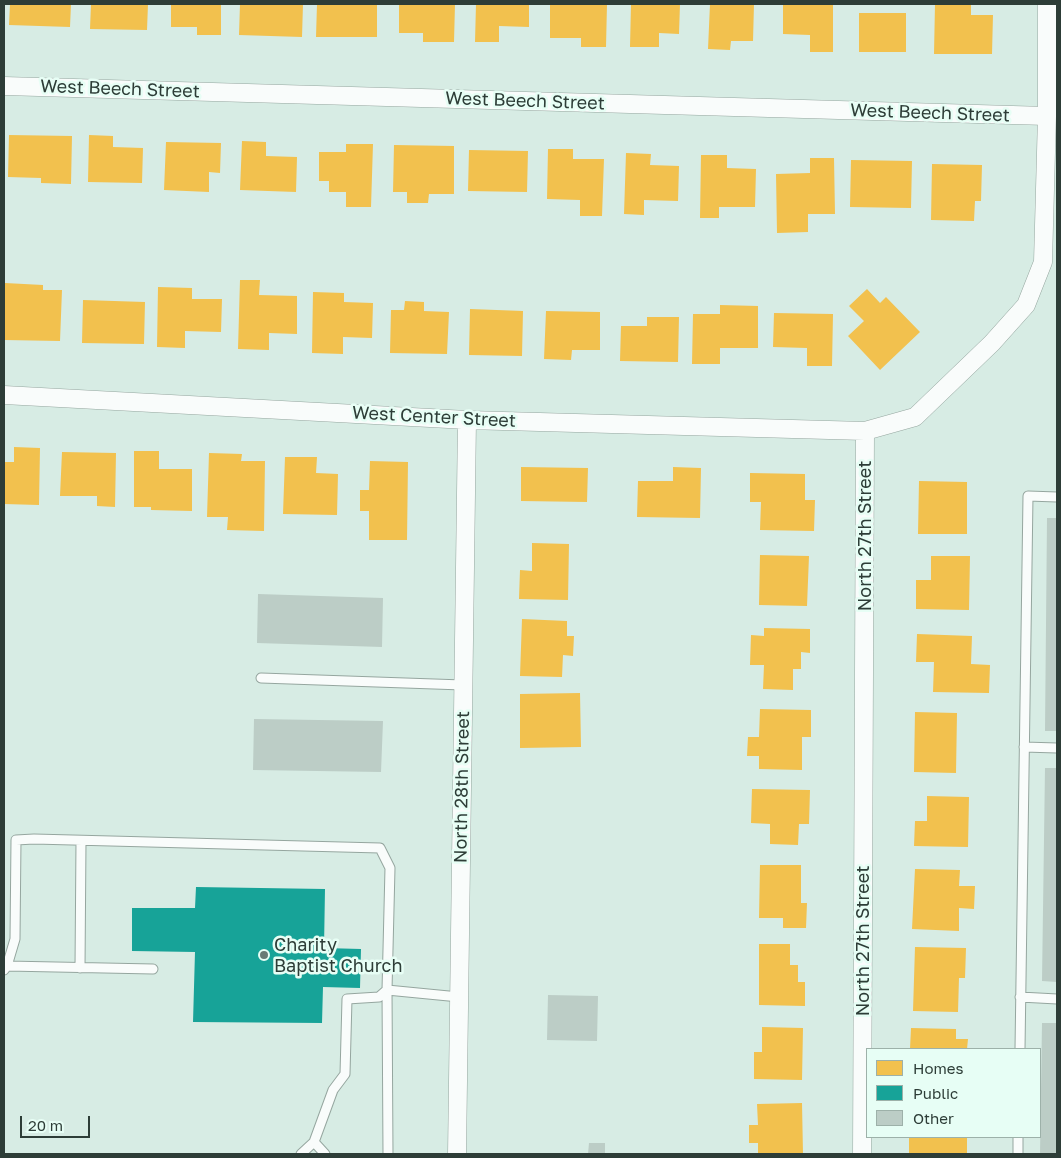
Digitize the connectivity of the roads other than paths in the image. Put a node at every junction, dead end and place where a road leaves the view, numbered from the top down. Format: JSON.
{"nodes":[{"id":1,"x":1047,"y":4,"type":"edge"},
{"id":2,"x":4,"y":86,"type":"edge"},
{"id":3,"x":1047,"y":116,"type":"junction"},
{"id":4,"x":4,"y":395,"type":"edge"},
{"id":5,"x":467,"y":420,"type":"junction"},
{"id":6,"x":865,"y":431,"type":"junction"},
{"id":7,"x":1057,"y":497,"type":"edge"},
{"id":8,"x":261,"y":678,"type":"dead end"},
{"id":9,"x":463,"y":685,"type":"junction"},
{"id":10,"x":1024,"y":747,"type":"junction"},
{"id":11,"x":1057,"y":748,"type":"edge"},
{"id":12,"x":81,"y":841,"type":"junction"},
{"id":13,"x":6,"y":968,"type":"edge"},
{"id":14,"x":80,"y":968,"type":"junction"},
{"id":15,"x":153,"y":969,"type":"dead end"},
{"id":16,"x":387,"y":990,"type":"junction"},
{"id":17,"x":459,"y":998,"type":"junction"},
{"id":18,"x":1020,"y":998,"type":"junction"},
{"id":19,"x":1057,"y":999,"type":"edge"},
{"id":20,"x":1020,"y":1048,"type":"edge"},
{"id":21,"x":1018,"y":1138,"type":"edge"},
{"id":22,"x":314,"y":1142,"type":"junction"},
{"id":23,"x":300,"y":1154,"type":"edge"},
{"id":24,"x":324,"y":1154,"type":"edge"},
{"id":25,"x":388,"y":1154,"type":"edge"},
{"id":26,"x":457,"y":1154,"type":"edge"},
{"id":27,"x":862,"y":1154,"type":"edge"},
{"id":28,"x":1018,"y":1154,"type":"edge"}],
"edges":[{"from":1,"to":3,"type":"street"},
{"from":2,"to":3,"type":"street","name":"West Beech Street"},
{"from":3,"to":6,"type":"street"},
{"from":4,"to":5,"type":"street","name":"West Center Street"},
{"from":5,"to":6,"type":"street","name":"West Center Street"},
{"from":5,"to":9,"type":"street","name":"North 28th Street"},
{"from":6,"to":27,"type":"street","name":"North 27th Street"},
{"from":7,"to":10,"type":"lane"},
{"from":8,"to":9,"type":"lane"},
{"from":9,"to":17,"type":"street","name":"North 28th Street"},
{"from":10,"to":11,"type":"lane"},
{"from":10,"to":18,"type":"lane"},
{"from":12,"to":13,"type":"lane"},
{"from":12,"to":14,"type":"lane"},
{"from":12,"to":16,"type":"lane"},
{"from":13,"to":14,"type":"lane"},
{"from":14,"to":15,"type":"lane"},
{"from":16,"to":17,"type":"lane"},
{"from":16,"to":22,"type":"lane"},
{"from":16,"to":25,"type":"lane"},
{"from":17,"to":26,"type":"street","name":"North 28th Street"},
{"from":18,"to":19,"type":"lane"},
{"from":18,"to":20,"type":"lane"},
{"from":21,"to":28,"type":"lane"},
{"from":22,"to":23,"type":"lane"},
{"from":22,"to":24,"type":"lane"}]}
